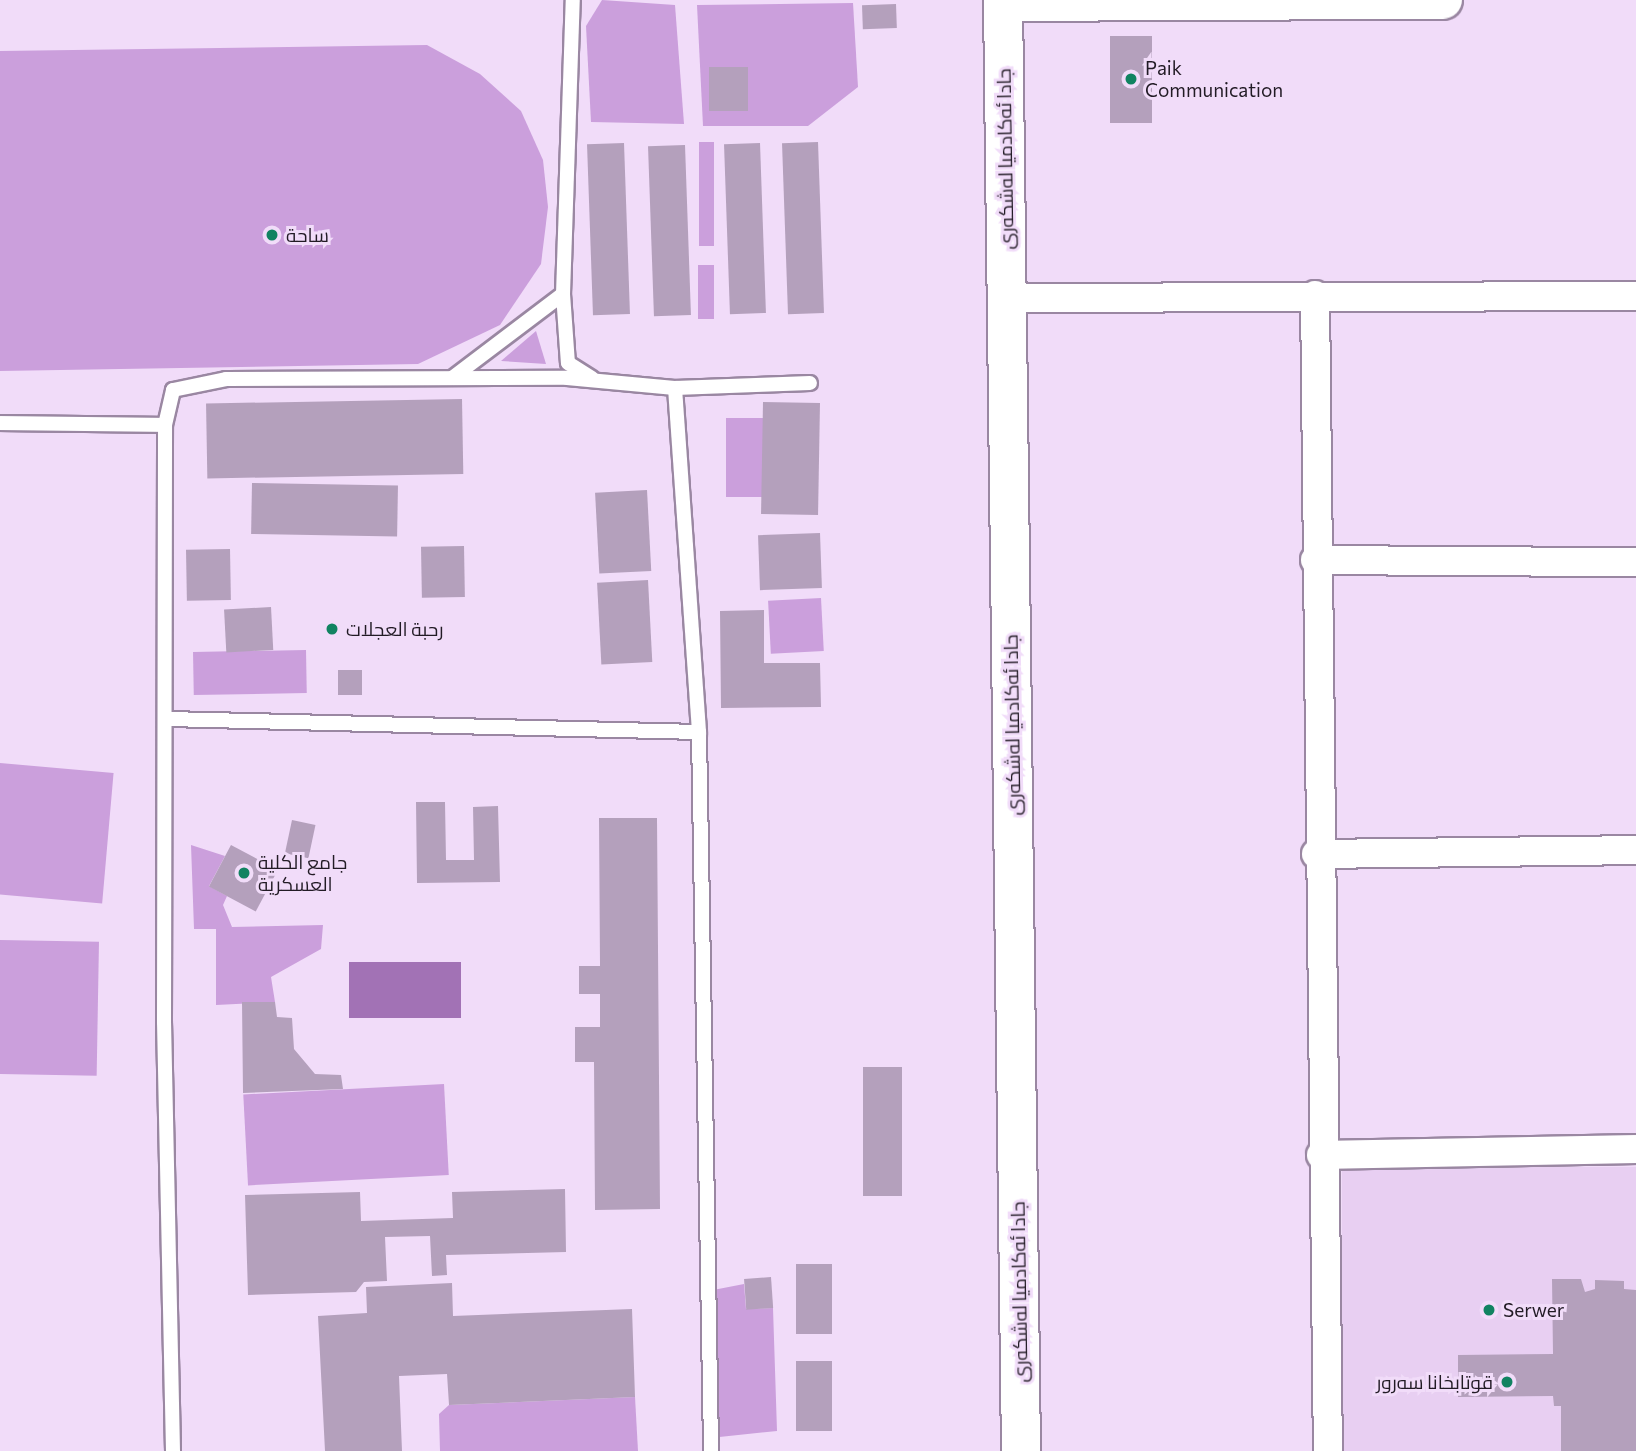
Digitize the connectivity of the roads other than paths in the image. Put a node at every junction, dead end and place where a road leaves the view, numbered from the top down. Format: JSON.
{"nodes":[{"id":1,"x":573,"y":0,"type":"edge"},
{"id":2,"x":1443,"y":0,"type":"edge"},
{"id":3,"x":1003,"y":1,"type":"edge"},
{"id":4,"x":563,"y":294,"type":"junction"},
{"id":5,"x":1315,"y":295,"type":"junction"},
{"id":6,"x":1636,"y":296,"type":"edge"},
{"id":7,"x":1007,"y":298,"type":"junction"},
{"id":8,"x":451,"y":379,"type":"junction"},
{"id":9,"x":597,"y":381,"type":"junction"},
{"id":10,"x":810,"y":383,"type":"dead end"},
{"id":11,"x":675,"y":388,"type":"junction"},
{"id":12,"x":0,"y":423,"type":"edge"},
{"id":13,"x":165,"y":425,"type":"junction"},
{"id":14,"x":1315,"y":559,"type":"junction"},
{"id":15,"x":1636,"y":562,"type":"edge"},
{"id":16,"x":167,"y":719,"type":"junction"},
{"id":17,"x":699,"y":732,"type":"junction"},
{"id":18,"x":1636,"y":850,"type":"edge"},
{"id":19,"x":1316,"y":854,"type":"junction"},
{"id":20,"x":1636,"y":1149,"type":"edge"},
{"id":21,"x":1321,"y":1155,"type":"junction"},
{"id":22,"x":173,"y":1451,"type":"edge"},
{"id":23,"x":711,"y":1451,"type":"edge"},
{"id":24,"x":1021,"y":1451,"type":"edge"},
{"id":25,"x":1328,"y":1451,"type":"edge"}],
"edges":[{"from":1,"to":4,"type":"lane"},
{"from":2,"to":3,"type":"main road"},
{"from":3,"to":7,"type":"main road","name":"جادا ئه‌كادميا له‌شكه‌رى"},
{"from":4,"to":8,"type":"lane"},
{"from":4,"to":9,"type":"lane"},
{"from":5,"to":6,"type":"street"},
{"from":5,"to":7,"type":"street"},
{"from":5,"to":14,"type":"street"},
{"from":7,"to":24,"type":"main road","name":"جادا ئه‌كادميا له‌شكه‌رى"},
{"from":8,"to":9,"type":"lane"},
{"from":8,"to":13,"type":"lane"},
{"from":9,"to":11,"type":"lane"},
{"from":10,"to":11,"type":"lane"},
{"from":11,"to":17,"type":"lane"},
{"from":12,"to":13,"type":"lane"},
{"from":13,"to":16,"type":"lane"},
{"from":14,"to":15,"type":"street"},
{"from":14,"to":19,"type":"street"},
{"from":16,"to":17,"type":"lane"},
{"from":16,"to":22,"type":"lane"},
{"from":17,"to":23,"type":"lane"},
{"from":18,"to":19,"type":"street"},
{"from":19,"to":21,"type":"street"},
{"from":20,"to":21,"type":"street"},
{"from":21,"to":25,"type":"street"}]}
